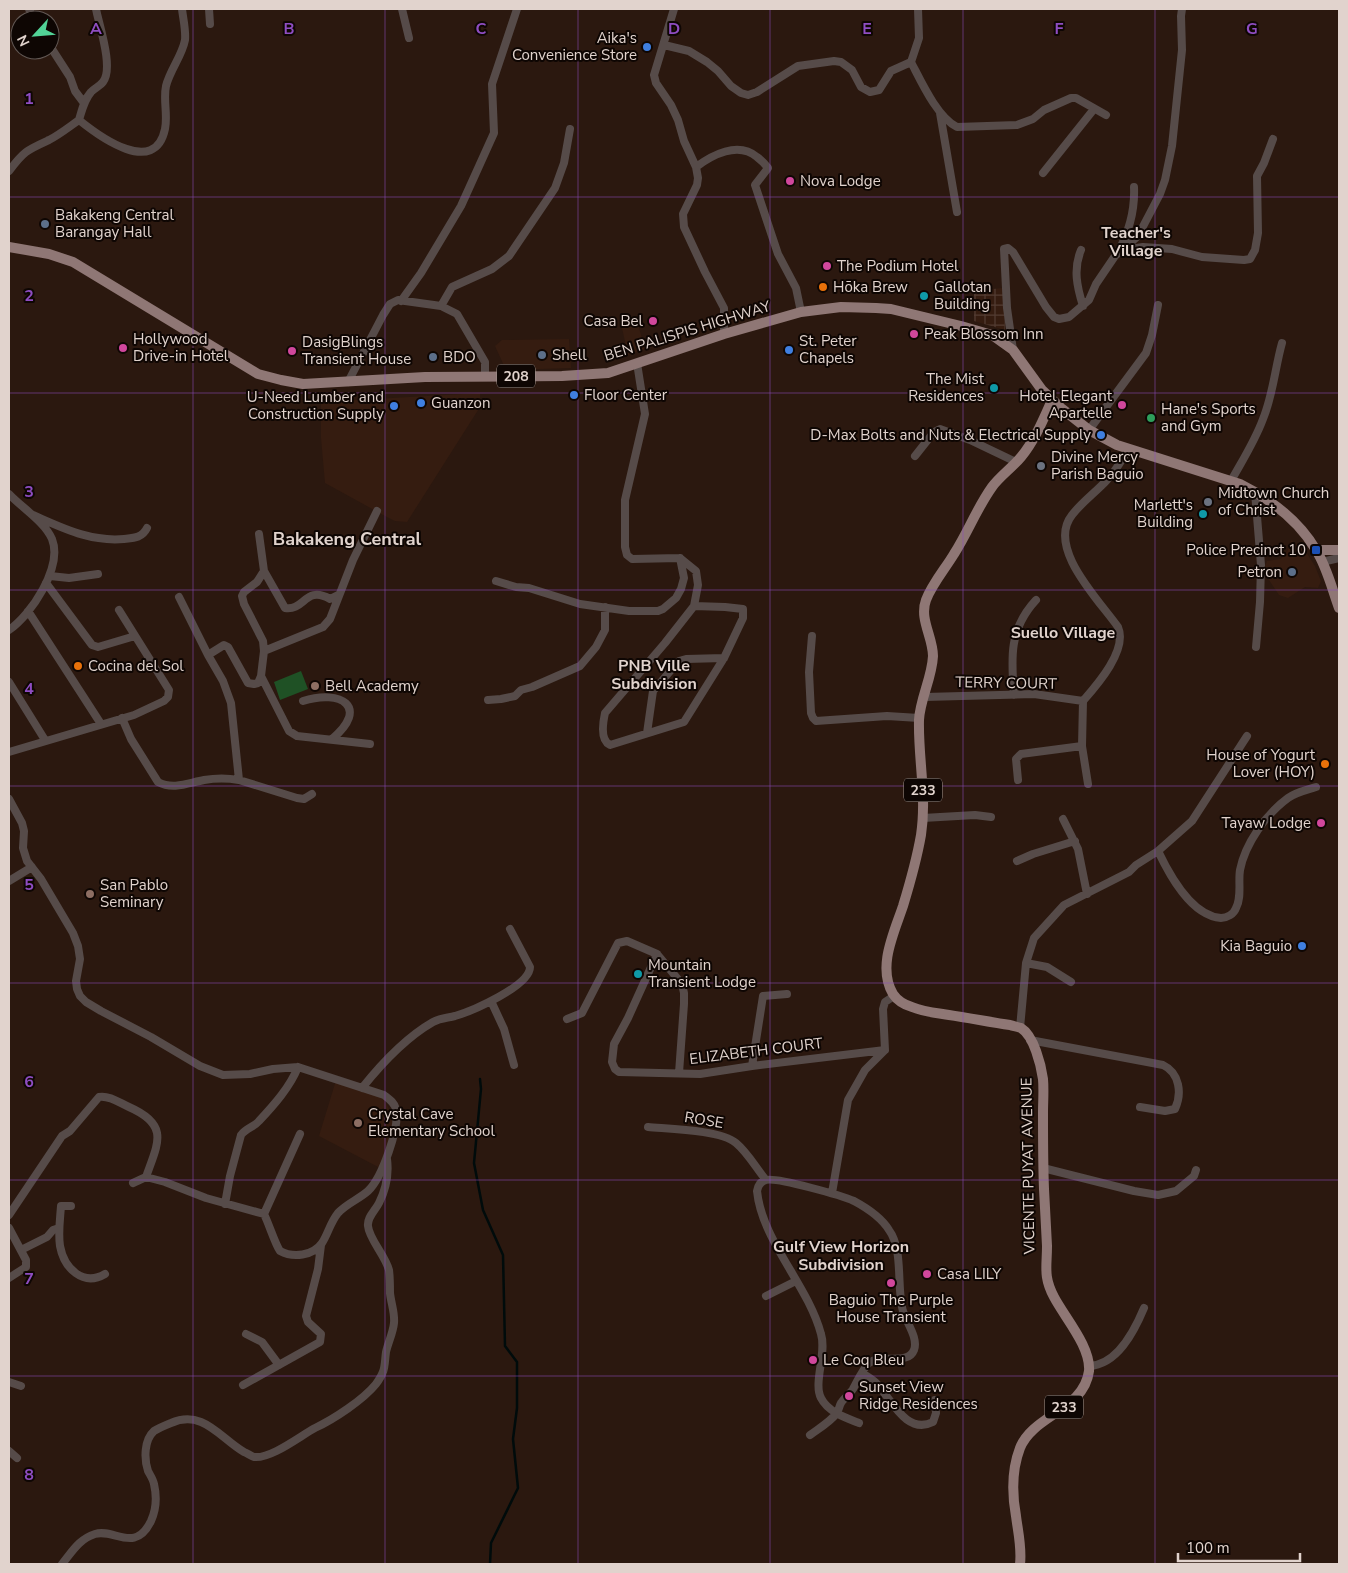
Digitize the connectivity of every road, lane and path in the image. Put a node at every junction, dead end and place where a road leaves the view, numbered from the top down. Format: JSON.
{"nodes":[{"id":1,"x":96,"y":9,"type":"edge"},
{"id":2,"x":182,"y":9,"type":"edge"},
{"id":3,"x":209,"y":9,"type":"edge"},
{"id":4,"x":402,"y":9,"type":"edge"},
{"id":5,"x":517,"y":9,"type":"edge"},
{"id":6,"x":674,"y":9,"type":"edge"},
{"id":7,"x":918,"y":9,"type":"edge"},
{"id":8,"x":1182,"y":9,"type":"edge"},
{"id":9,"x":210,"y":24,"type":"dead end"},
{"id":10,"x":409,"y":38,"type":"dead end"},
{"id":11,"x":664,"y":44,"type":"junction"},
{"id":12,"x":59,"y":60,"type":"edge"},
{"id":13,"x":911,"y":62,"type":"junction"},
{"id":14,"x":84,"y":103,"type":"junction"},
{"id":15,"x":1094,"y":109,"type":"junction"},
{"id":16,"x":940,"y":111,"type":"junction"},
{"id":17,"x":1106,"y":115,"type":"dead end"},
{"id":18,"x":79,"y":120,"type":"junction"},
{"id":19,"x":570,"y":129,"type":"dead end"},
{"id":20,"x":1273,"y":139,"type":"dead end"},
{"id":21,"x":696,"y":167,"type":"junction"},
{"id":22,"x":9,"y":171,"type":"edge"},
{"id":23,"x":1043,"y":173,"type":"dead end"},
{"id":24,"x":1134,"y":187,"type":"dead end"},
{"id":25,"x":957,"y":212,"type":"dead end"},
{"id":26,"x":9,"y":247,"type":"edge"},
{"id":27,"x":1081,"y":250,"type":"dead end"},
{"id":28,"x":1124,"y":250,"type":"junction"},
{"id":29,"x":1115,"y":256,"type":"junction"},
{"id":30,"x":401,"y":301,"type":"junction"},
{"id":31,"x":1158,"y":305,"type":"dead end"},
{"id":32,"x":441,"y":306,"type":"junction"},
{"id":33,"x":1083,"y":306,"type":"junction"},
{"id":34,"x":800,"y":312,"type":"junction"},
{"id":35,"x":724,"y":334,"type":"junction"},
{"id":36,"x":1282,"y":344,"type":"dead end"},
{"id":37,"x":1013,"y":350,"type":"junction"},
{"id":38,"x":637,"y":363,"type":"junction"},
{"id":39,"x":485,"y":376,"type":"junction"},
{"id":40,"x":348,"y":382,"type":"junction"},
{"id":41,"x":1052,"y":400,"type":"junction"},
{"id":42,"x":1089,"y":430,"type":"junction"},
{"id":43,"x":1129,"y":449,"type":"junction"},
{"id":44,"x":915,"y":456,"type":"dead end"},
{"id":45,"x":1016,"y":462,"type":"junction"},
{"id":46,"x":1231,"y":481,"type":"junction"},
{"id":47,"x":1255,"y":492,"type":"junction"},
{"id":48,"x":9,"y":494,"type":"edge"},
{"id":49,"x":377,"y":511,"type":"dead end"},
{"id":50,"x":29,"y":512,"type":"junction"},
{"id":51,"x":147,"y":528,"type":"dead end"},
{"id":52,"x":259,"y":534,"type":"dead end"},
{"id":53,"x":1316,"y":550,"type":"junction"},
{"id":54,"x":1339,"y":550,"type":"edge"},
{"id":55,"x":680,"y":558,"type":"junction"},
{"id":56,"x":1339,"y":558,"type":"edge"},
{"id":57,"x":1322,"y":562,"type":"junction"},
{"id":58,"x":264,"y":571,"type":"junction"},
{"id":59,"x":98,"y":574,"type":"dead end"},
{"id":60,"x":48,"y":579,"type":"junction"},
{"id":61,"x":496,"y":582,"type":"dead end"},
{"id":62,"x":338,"y":595,"type":"junction"},
{"id":63,"x":179,"y":596,"type":"dead end"},
{"id":64,"x":1036,"y":600,"type":"dead end"},
{"id":65,"x":694,"y":606,"type":"junction"},
{"id":66,"x":604,"y":608,"type":"junction"},
{"id":67,"x":1339,"y":608,"type":"edge"},
{"id":68,"x":119,"y":610,"type":"dead end"},
{"id":69,"x":28,"y":611,"type":"junction"},
{"id":70,"x":9,"y":630,"type":"edge"},
{"id":71,"x":135,"y":636,"type":"junction"},
{"id":72,"x":812,"y":636,"type":"dead end"},
{"id":73,"x":1256,"y":647,"type":"dead end"},
{"id":74,"x":264,"y":651,"type":"junction"},
{"id":75,"x":208,"y":655,"type":"junction"},
{"id":76,"x":724,"y":658,"type":"junction"},
{"id":77,"x":261,"y":676,"type":"junction"},
{"id":78,"x":9,"y":682,"type":"edge"},
{"id":79,"x":1014,"y":695,"type":"junction"},
{"id":80,"x":925,"y":697,"type":"junction"},
{"id":81,"x":488,"y":700,"type":"dead end"},
{"id":82,"x":304,"y":701,"type":"dead end"},
{"id":83,"x":1083,"y":701,"type":"junction"},
{"id":84,"x":122,"y":718,"type":"junction"},
{"id":85,"x":919,"y":718,"type":"junction"},
{"id":86,"x":101,"y":724,"type":"junction"},
{"id":87,"x":647,"y":733,"type":"junction"},
{"id":88,"x":1247,"y":736,"type":"dead end"},
{"id":89,"x":332,"y":739,"type":"junction"},
{"id":90,"x":45,"y":740,"type":"junction"},
{"id":91,"x":370,"y":744,"type":"dead end"},
{"id":92,"x":1082,"y":746,"type":"junction"},
{"id":93,"x":9,"y":752,"type":"edge"},
{"id":94,"x":239,"y":780,"type":"junction"},
{"id":95,"x":1018,"y":780,"type":"dead end"},
{"id":96,"x":1088,"y":784,"type":"dead end"},
{"id":97,"x":1316,"y":787,"type":"dead end"},
{"id":98,"x":312,"y":794,"type":"dead end"},
{"id":99,"x":9,"y":799,"type":"edge"},
{"id":100,"x":991,"y":817,"type":"dead end"},
{"id":101,"x":923,"y":818,"type":"junction"},
{"id":102,"x":1063,"y":819,"type":"dead end"},
{"id":103,"x":1075,"y":841,"type":"junction"},
{"id":104,"x":1158,"y":851,"type":"junction"},
{"id":105,"x":1016,"y":861,"type":"dead end"},
{"id":106,"x":32,"y":867,"type":"junction"},
{"id":107,"x":9,"y":881,"type":"edge"},
{"id":108,"x":1087,"y":894,"type":"junction"},
{"id":109,"x":510,"y":929,"type":"dead end"},
{"id":110,"x":657,"y":954,"type":"junction"},
{"id":111,"x":1026,"y":963,"type":"junction"},
{"id":112,"x":1071,"y":982,"type":"dead end"},
{"id":113,"x":787,"y":994,"type":"dead end"},
{"id":114,"x":894,"y":996,"type":"junction"},
{"id":115,"x":492,"y":1001,"type":"junction"},
{"id":116,"x":567,"y":1019,"type":"dead end"},
{"id":117,"x":1020,"y":1028,"type":"junction"},
{"id":118,"x":1030,"y":1040,"type":"junction"},
{"id":119,"x":885,"y":1050,"type":"junction"},
{"id":120,"x":514,"y":1065,"type":"dead end"},
{"id":121,"x":752,"y":1066,"type":"junction"},
{"id":122,"x":298,"y":1067,"type":"junction"},
{"id":123,"x":679,"y":1073,"type":"junction"},
{"id":124,"x":362,"y":1088,"type":"junction"},
{"id":125,"x":1140,"y":1107,"type":"dead end"},
{"id":126,"x":648,"y":1127,"type":"dead end"},
{"id":127,"x":300,"y":1134,"type":"dead end"},
{"id":128,"x":386,"y":1159,"type":"junction"},
{"id":129,"x":1043,"y":1168,"type":"junction"},
{"id":130,"x":1196,"y":1170,"type":"dead end"},
{"id":131,"x":146,"y":1178,"type":"junction"},
{"id":132,"x":766,"y":1180,"type":"junction"},
{"id":133,"x":132,"y":1183,"type":"dead end"},
{"id":134,"x":832,"y":1193,"type":"junction"},
{"id":135,"x":225,"y":1204,"type":"junction"},
{"id":136,"x":72,"y":1206,"type":"dead end"},
{"id":137,"x":264,"y":1214,"type":"junction"},
{"id":138,"x":9,"y":1215,"type":"edge"},
{"id":139,"x":9,"y":1228,"type":"edge"},
{"id":140,"x":59,"y":1228,"type":"junction"},
{"id":141,"x":321,"y":1245,"type":"junction"},
{"id":142,"x":21,"y":1250,"type":"junction"},
{"id":143,"x":105,"y":1274,"type":"dead end"},
{"id":144,"x":9,"y":1278,"type":"edge"},
{"id":145,"x":796,"y":1281,"type":"junction"},
{"id":146,"x":766,"y":1296,"type":"dead end"},
{"id":147,"x":1144,"y":1308,"type":"dead end"},
{"id":148,"x":246,"y":1334,"type":"dead end"},
{"id":149,"x":279,"y":1365,"type":"junction"},
{"id":150,"x":1089,"y":1366,"type":"junction"},
{"id":151,"x":862,"y":1373,"type":"junction"},
{"id":152,"x":9,"y":1382,"type":"edge"},
{"id":153,"x":244,"y":1385,"type":"dead end"},
{"id":154,"x":21,"y":1386,"type":"dead end"},
{"id":155,"x":935,"y":1400,"type":"dead end"},
{"id":156,"x":836,"y":1414,"type":"junction"},
{"id":157,"x":859,"y":1423,"type":"dead end"},
{"id":158,"x":810,"y":1435,"type":"dead end"},
{"id":159,"x":9,"y":1451,"type":"edge"},
{"id":160,"x":17,"y":1458,"type":"dead end"},
{"id":161,"x":62,"y":1564,"type":"edge"},
{"id":162,"x":1020,"y":1564,"type":"edge"}],
"edges":[{"from":1,"to":14,"type":"street"},
{"from":2,"to":18,"type":"street"},
{"from":3,"to":9,"type":"street"},
{"from":4,"to":10,"type":"street"},
{"from":5,"to":30,"type":"street"},
{"from":6,"to":11,"type":"street"},
{"from":7,"to":13,"type":"street"},
{"from":8,"to":28,"type":"street"},
{"from":11,"to":13,"type":"street"},
{"from":11,"to":21,"type":"street"},
{"from":12,"to":14,"type":"street"},
{"from":13,"to":16,"type":"street"},
{"from":14,"to":18,"type":"street"},
{"from":15,"to":16,"type":"street"},
{"from":15,"to":17,"type":"street"},
{"from":15,"to":23,"type":"street"},
{"from":16,"to":25,"type":"street"},
{"from":18,"to":22,"type":"street"},
{"from":19,"to":32,"type":"street"},
{"from":20,"to":28,"type":"street"},
{"from":21,"to":34,"type":"street"},
{"from":21,"to":35,"type":"street"},
{"from":24,"to":29,"type":"street"},
{"from":26,"to":40,"type":"main road","name":"BEN PALISPIS HIGHWAY","number":"208"},
{"from":27,"to":33,"type":"street"},
{"from":28,"to":29,"type":"street"},
{"from":29,"to":33,"type":"street"},
{"from":30,"to":32,"type":"street"},
{"from":30,"to":40,"type":"street"},
{"from":31,"to":42,"type":"street"},
{"from":32,"to":39,"type":"street"},
{"from":33,"to":37,"type":"street"},
{"from":34,"to":35,"type":"main road","name":"BEN PALISPIS HIGHWAY","number":"208"},
{"from":34,"to":37,"type":"main road","name":"BEN PALISPIS HIGHWAY","number":"208"},
{"from":35,"to":38,"type":"main road","name":"BEN PALISPIS HIGHWAY","number":"208"},
{"from":36,"to":46,"type":"street"},
{"from":37,"to":41,"type":"main road","name":"BEN PALISPIS HIGHWAY","number":"208"},
{"from":38,"to":39,"type":"main road","name":"BEN PALISPIS HIGHWAY","number":"208"},
{"from":38,"to":55,"type":"street"},
{"from":39,"to":40,"type":"main road","name":"BEN PALISPIS HIGHWAY","number":"208"},
{"from":41,"to":42,"type":"main road","name":"BEN PALISPIS HIGHWAY","number":"208"},
{"from":41,"to":45,"type":"main road","number":"233"},
{"from":42,"to":43,"type":"main road","name":"BEN PALISPIS HIGHWAY","number":"208"},
{"from":43,"to":46,"type":"main road","name":"BEN PALISPIS HIGHWAY","number":"208"},
{"from":43,"to":83,"type":"street"},
{"from":44,"to":45,"type":"street"},
{"from":45,"to":80,"type":"main road","number":"233"},
{"from":46,"to":47,"type":"main road","name":"BEN PALISPIS HIGHWAY","number":"208"},
{"from":47,"to":53,"type":"main road","name":"BEN PALISPIS HIGHWAY","number":"208"},
{"from":47,"to":73,"type":"street"},
{"from":48,"to":50,"type":"street"},
{"from":49,"to":62,"type":"street"},
{"from":50,"to":51,"type":"street"},
{"from":50,"to":60,"type":"street"},
{"from":52,"to":58,"type":"street"},
{"from":53,"to":54,"type":"main road"},
{"from":53,"to":57,"type":"main road","number":"208"},
{"from":55,"to":65,"type":"street"},
{"from":55,"to":66,"type":"street"},
{"from":56,"to":57,"type":"street"},
{"from":57,"to":67,"type":"main road","number":"208"},
{"from":58,"to":62,"type":"street"},
{"from":58,"to":74,"type":"street"},
{"from":59,"to":60,"type":"street"},
{"from":60,"to":69,"type":"street"},
{"from":60,"to":71,"type":"street"},
{"from":61,"to":66,"type":"street"},
{"from":62,"to":74,"type":"street"},
{"from":63,"to":75,"type":"street"},
{"from":64,"to":79,"type":"street"},
{"from":65,"to":76,"type":"street"},
{"from":65,"to":87,"type":"street"},
{"from":66,"to":81,"type":"street"},
{"from":68,"to":71,"type":"street"},
{"from":69,"to":70,"type":"street"},
{"from":69,"to":86,"type":"street"},
{"from":71,"to":84,"type":"street"},
{"from":72,"to":85,"type":"street"},
{"from":74,"to":77,"type":"street"},
{"from":75,"to":77,"type":"street"},
{"from":75,"to":94,"type":"street"},
{"from":76,"to":87,"type":"street"},
{"from":76,"to":87,"type":"street"},
{"from":77,"to":89,"type":"street"},
{"from":78,"to":90,"type":"street"},
{"from":79,"to":80,"type":"street","name":"TERRY COURT"},
{"from":79,"to":83,"type":"street","name":"TERRY COURT"},
{"from":80,"to":85,"type":"main road","number":"233"},
{"from":82,"to":89,"type":"street"},
{"from":83,"to":92,"type":"street"},
{"from":84,"to":86,"type":"street"},
{"from":84,"to":94,"type":"street"},
{"from":85,"to":101,"type":"main road","number":"233"},
{"from":86,"to":90,"type":"street"},
{"from":88,"to":104,"type":"street"},
{"from":89,"to":91,"type":"street"},
{"from":90,"to":93,"type":"street"},
{"from":92,"to":95,"type":"street"},
{"from":92,"to":96,"type":"street"},
{"from":94,"to":98,"type":"street"},
{"from":97,"to":104,"type":"street"},
{"from":99,"to":106,"type":"street"},
{"from":100,"to":101,"type":"street"},
{"from":101,"to":114,"type":"main road","number":"233"},
{"from":102,"to":103,"type":"street"},
{"from":103,"to":105,"type":"street"},
{"from":103,"to":108,"type":"street"},
{"from":104,"to":108,"type":"street"},
{"from":106,"to":107,"type":"street"},
{"from":106,"to":122,"type":"street"},
{"from":108,"to":111,"type":"street"},
{"from":109,"to":115,"type":"street"},
{"from":110,"to":116,"type":"street"},
{"from":110,"to":123,"type":"street","name":"ELIZABETH COURT"},
{"from":110,"to":123,"type":"street"},
{"from":111,"to":112,"type":"street"},
{"from":111,"to":117,"type":"street"},
{"from":113,"to":121,"type":"street"},
{"from":114,"to":117,"type":"main road"},
{"from":114,"to":119,"type":"street"},
{"from":115,"to":120,"type":"street"},
{"from":115,"to":124,"type":"street"},
{"from":117,"to":118,"type":"main road","name":"VICENTE PUYAT AVENUE"},
{"from":118,"to":125,"type":"street"},
{"from":118,"to":129,"type":"main road","name":"VICENTE PUYAT AVENUE"},
{"from":119,"to":121,"type":"street","name":"ELIZABETH COURT"},
{"from":119,"to":134,"type":"street"},
{"from":121,"to":123,"type":"street","name":"ELIZABETH COURT"},
{"from":122,"to":124,"type":"street"},
{"from":122,"to":135,"type":"street"},
{"from":124,"to":128,"type":"street"},
{"from":126,"to":132,"type":"street","name":"ROSE"},
{"from":127,"to":137,"type":"street"},
{"from":128,"to":141,"type":"street"},
{"from":128,"to":161,"type":"street"},
{"from":129,"to":130,"type":"street"},
{"from":129,"to":150,"type":"main road","name":"VICENTE PUYAT AVENUE"},
{"from":131,"to":133,"type":"street"},
{"from":131,"to":135,"type":"street"},
{"from":131,"to":138,"type":"street"},
{"from":132,"to":134,"type":"street"},
{"from":132,"to":145,"type":"street"},
{"from":134,"to":151,"type":"street"},
{"from":135,"to":137,"type":"street"},
{"from":136,"to":140,"type":"street"},
{"from":137,"to":141,"type":"street"},
{"from":139,"to":142,"type":"street"},
{"from":140,"to":142,"type":"street"},
{"from":140,"to":143,"type":"street"},
{"from":141,"to":149,"type":"street"},
{"from":142,"to":144,"type":"street"},
{"from":145,"to":146,"type":"street"},
{"from":145,"to":156,"type":"street"},
{"from":147,"to":150,"type":"street"},
{"from":148,"to":149,"type":"street"},
{"from":149,"to":153,"type":"street"},
{"from":150,"to":162,"type":"main road","number":"233"},
{"from":151,"to":155,"type":"street"},
{"from":151,"to":156,"type":"street"},
{"from":152,"to":154,"type":"street"},
{"from":156,"to":157,"type":"street"},
{"from":156,"to":158,"type":"street"},
{"from":159,"to":160,"type":"street"}]}
